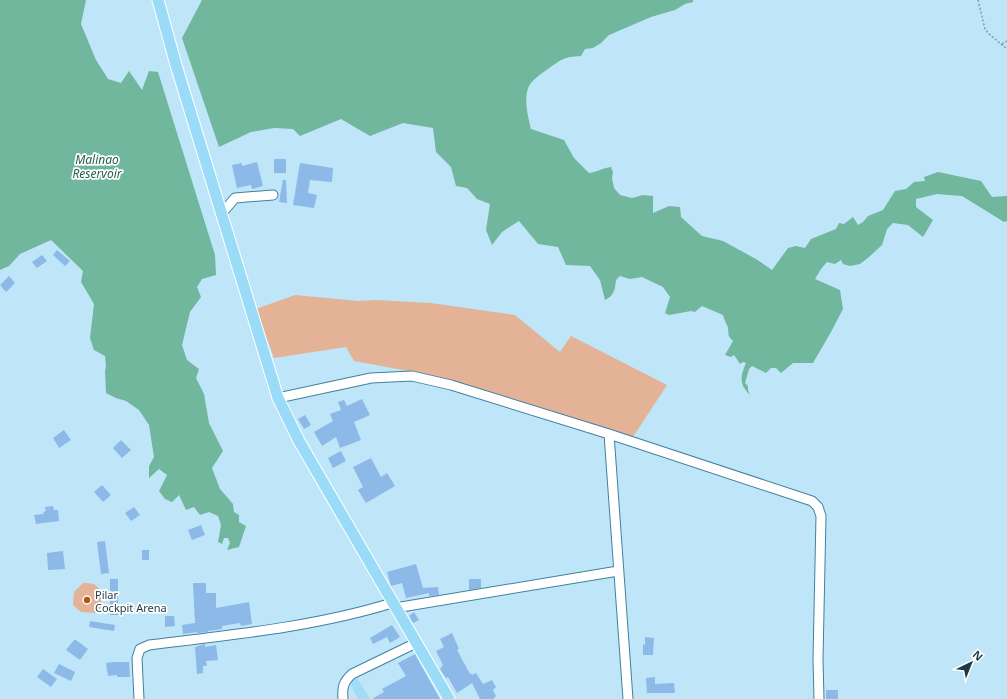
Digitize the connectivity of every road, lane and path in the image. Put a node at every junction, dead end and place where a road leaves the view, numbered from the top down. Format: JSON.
{"nodes":[{"id":1,"x":158,"y":0,"type":"edge"},
{"id":2,"x":978,"y":0,"type":"edge"},
{"id":3,"x":1007,"y":41,"type":"edge"},
{"id":4,"x":1002,"y":44,"type":"junction"},
{"id":5,"x":1007,"y":49,"type":"edge"},
{"id":6,"x":273,"y":195,"type":"dead end"},
{"id":7,"x":222,"y":213,"type":"junction"},
{"id":8,"x":278,"y":398,"type":"junction"},
{"id":9,"x":609,"y":434,"type":"junction"},
{"id":10,"x":618,"y":570,"type":"junction"},
{"id":11,"x":394,"y":606,"type":"junction"},
{"id":12,"x":416,"y":643,"type":"junction"},
{"id":13,"x":139,"y":699,"type":"edge"},
{"id":14,"x":343,"y":699,"type":"edge"},
{"id":15,"x":449,"y":699,"type":"edge"},
{"id":16,"x":628,"y":699,"type":"edge"},
{"id":17,"x":819,"y":699,"type":"edge"}],
"edges":[{"from":1,"to":7,"type":"main road"},
{"from":2,"to":4,"type":"path"},
{"from":3,"to":4,"type":"path"},
{"from":4,"to":5,"type":"path"},
{"from":6,"to":7,"type":"street"},
{"from":7,"to":8,"type":"main road"},
{"from":8,"to":9,"type":"street"},
{"from":8,"to":11,"type":"main road"},
{"from":9,"to":10,"type":"street"},
{"from":9,"to":17,"type":"street"},
{"from":10,"to":11,"type":"street"},
{"from":10,"to":16,"type":"street"},
{"from":11,"to":12,"type":"main road"},
{"from":11,"to":13,"type":"street"},
{"from":12,"to":14,"type":"street"},
{"from":12,"to":15,"type":"main road"}]}
